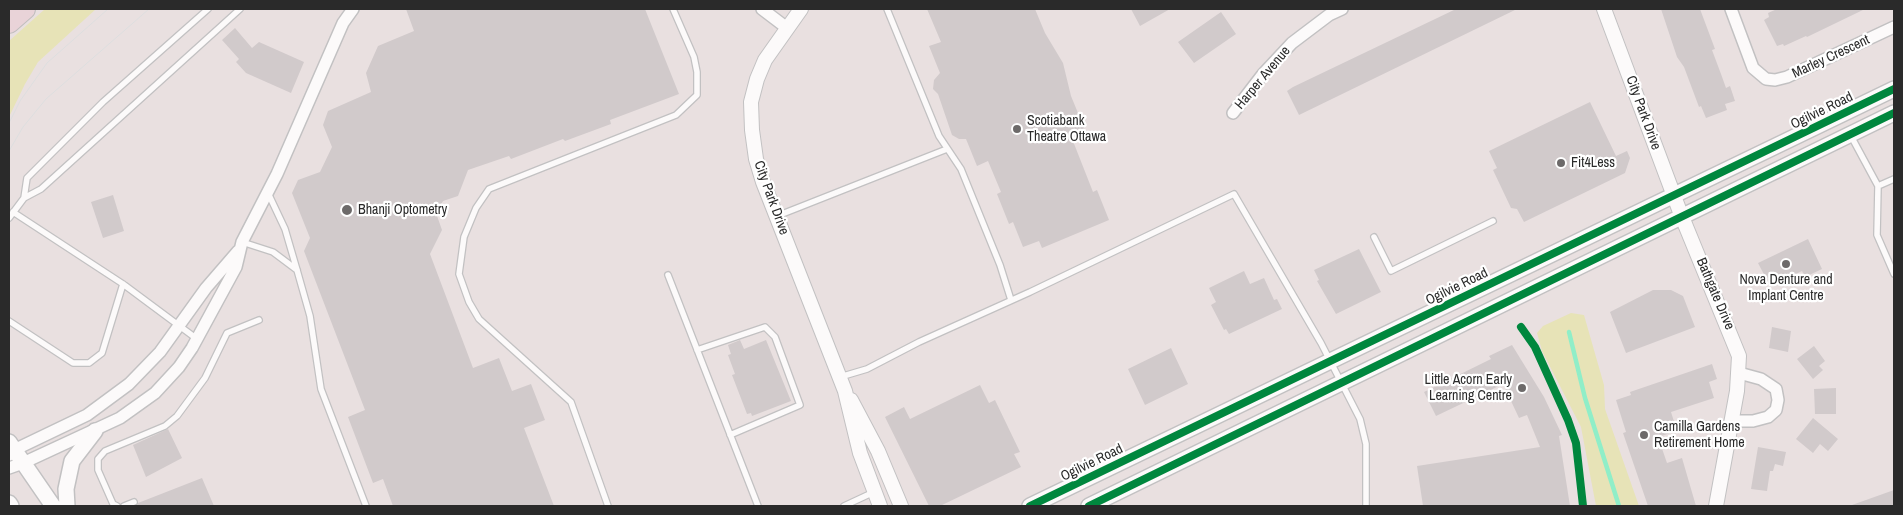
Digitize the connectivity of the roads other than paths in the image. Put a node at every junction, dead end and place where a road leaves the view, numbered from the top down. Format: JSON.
{"nodes":[{"id":1,"x":24,"y":9,"type":"edge"},
{"id":2,"x":208,"y":9,"type":"edge"},
{"id":3,"x":240,"y":9,"type":"edge"},
{"id":4,"x":353,"y":9,"type":"edge"},
{"id":5,"x":673,"y":9,"type":"edge"},
{"id":6,"x":762,"y":9,"type":"edge"},
{"id":7,"x":801,"y":9,"type":"edge"},
{"id":8,"x":887,"y":9,"type":"edge"},
{"id":9,"x":1342,"y":9,"type":"edge"},
{"id":10,"x":1604,"y":9,"type":"edge"},
{"id":11,"x":1731,"y":9,"type":"edge"},
{"id":12,"x":9,"y":23,"type":"edge"},
{"id":13,"x":1894,"y":27,"type":"edge"},
{"id":14,"x":787,"y":28,"type":"junction"},
{"id":15,"x":1894,"y":90,"type":"edge"},
{"id":16,"x":1233,"y":113,"type":"dead end"},
{"id":17,"x":1894,"y":113,"type":"edge"},
{"id":18,"x":1850,"y":135,"type":"junction"},
{"id":19,"x":946,"y":149,"type":"junction"},
{"id":20,"x":1894,"y":179,"type":"edge"},
{"id":21,"x":1878,"y":186,"type":"junction"},
{"id":22,"x":268,"y":192,"type":"junction"},
{"id":23,"x":1674,"y":196,"type":"junction"},
{"id":24,"x":24,"y":198,"type":"junction"},
{"id":25,"x":13,"y":212,"type":"junction"},
{"id":26,"x":777,"y":216,"type":"junction"},
{"id":27,"x":1682,"y":217,"type":"junction"},
{"id":28,"x":9,"y":218,"type":"edge"},
{"id":29,"x":1493,"y":221,"type":"dead end"},
{"id":30,"x":1374,"y":237,"type":"dead end"},
{"id":31,"x":240,"y":246,"type":"junction"},
{"id":32,"x":298,"y":270,"type":"junction"},
{"id":33,"x":1894,"y":274,"type":"edge"},
{"id":34,"x":668,"y":275,"type":"dead end"},
{"id":35,"x":123,"y":284,"type":"junction"},
{"id":36,"x":1011,"y":300,"type":"junction"},
{"id":37,"x":259,"y":320,"type":"dead end"},
{"id":38,"x":9,"y":322,"type":"edge"},
{"id":39,"x":179,"y":326,"type":"junction"},
{"id":40,"x":197,"y":339,"type":"junction"},
{"id":41,"x":697,"y":350,"type":"junction"},
{"id":42,"x":1331,"y":361,"type":"junction"},
{"id":43,"x":1739,"y":373,"type":"junction"},
{"id":44,"x":840,"y":377,"type":"junction"},
{"id":45,"x":1343,"y":383,"type":"junction"},
{"id":46,"x":845,"y":392,"type":"junction"},
{"id":47,"x":1732,"y":421,"type":"junction"},
{"id":48,"x":94,"y":431,"type":"junction"},
{"id":49,"x":730,"y":435,"type":"junction"},
{"id":50,"x":10,"y":449,"type":"edge"},
{"id":51,"x":16,"y":465,"type":"edge"},
{"id":52,"x":875,"y":492,"type":"junction"},
{"id":53,"x":134,"y":502,"type":"dead end"},
{"id":54,"x":9,"y":503,"type":"edge"},
{"id":55,"x":11,"y":506,"type":"edge"},
{"id":56,"x":53,"y":506,"type":"edge"},
{"id":57,"x":67,"y":506,"type":"edge"},
{"id":58,"x":117,"y":506,"type":"edge"},
{"id":59,"x":124,"y":506,"type":"edge"},
{"id":60,"x":366,"y":506,"type":"edge"},
{"id":61,"x":608,"y":506,"type":"edge"},
{"id":62,"x":758,"y":506,"type":"edge"},
{"id":63,"x":844,"y":506,"type":"edge"},
{"id":64,"x":880,"y":506,"type":"edge"},
{"id":65,"x":900,"y":506,"type":"edge"},
{"id":66,"x":1030,"y":506,"type":"edge"},
{"id":67,"x":1089,"y":506,"type":"edge"},
{"id":68,"x":1366,"y":506,"type":"edge"},
{"id":69,"x":1716,"y":506,"type":"edge"}],
"edges":[{"from":1,"to":12,"type":"highway"},
{"from":2,"to":24,"type":"lane"},
{"from":3,"to":24,"type":"lane"},
{"from":4,"to":22,"type":"street"},
{"from":5,"to":61,"type":"lane"},
{"from":6,"to":14,"type":"street"},
{"from":7,"to":14,"type":"street","name":"City Park Drive"},
{"from":8,"to":19,"type":"lane"},
{"from":9,"to":16,"type":"street","name":"Harper Avenue"},
{"from":10,"to":23,"type":"street","name":"City Park Drive"},
{"from":11,"to":13,"type":"street","name":"Marley Crescent"},
{"from":14,"to":26,"type":"street","name":"City Park Drive"},
{"from":15,"to":23,"type":"main road","name":"Ogilvie Road"},
{"from":17,"to":18,"type":"main road"},
{"from":18,"to":21,"type":"lane"},
{"from":18,"to":27,"type":"main road"},
{"from":19,"to":26,"type":"lane"},
{"from":19,"to":36,"type":"lane"},
{"from":20,"to":21,"type":"lane"},
{"from":21,"to":33,"type":"lane"},
{"from":22,"to":31,"type":"street"},
{"from":22,"to":32,"type":"lane"},
{"from":23,"to":27,"type":"street","name":"City Park Drive"},
{"from":23,"to":42,"type":"main road","name":"Ogilvie Road"},
{"from":24,"to":25,"type":"lane"},
{"from":25,"to":28,"type":"lane"},
{"from":25,"to":35,"type":"lane"},
{"from":26,"to":44,"type":"street","name":"City Park Drive"},
{"from":27,"to":43,"type":"street","name":"Bathgate Drive"},
{"from":27,"to":45,"type":"main road"},
{"from":29,"to":30,"type":"lane"},
{"from":31,"to":32,"type":"lane"},
{"from":31,"to":39,"type":"street"},
{"from":31,"to":40,"type":"street"},
{"from":32,"to":60,"type":"lane"},
{"from":34,"to":41,"type":"lane"},
{"from":35,"to":38,"type":"lane"},
{"from":35,"to":39,"type":"lane"},
{"from":36,"to":42,"type":"lane"},
{"from":36,"to":44,"type":"lane"},
{"from":37,"to":58,"type":"lane"},
{"from":39,"to":40,"type":"lane"},
{"from":39,"to":50,"type":"street"},
{"from":40,"to":48,"type":"street"},
{"from":41,"to":49,"type":"lane"},
{"from":41,"to":49,"type":"lane"},
{"from":42,"to":45,"type":"lane"},
{"from":42,"to":66,"type":"main road","name":"Ogilvie Road"},
{"from":43,"to":47,"type":"street","name":"Bathgate Drive"},
{"from":43,"to":47,"type":"street"},
{"from":44,"to":46,"type":"street","name":"City Park Drive"},
{"from":45,"to":67,"type":"main road"},
{"from":45,"to":68,"type":"lane"},
{"from":46,"to":52,"type":"street","name":"City Park Drive"},
{"from":46,"to":65,"type":"street","name":"City Park Drive"},
{"from":47,"to":69,"type":"street","name":"Bathgate Drive"},
{"from":48,"to":51,"type":"street"},
{"from":48,"to":57,"type":"main road"},
{"from":49,"to":62,"type":"lane"},
{"from":50,"to":51,"type":"main road"},
{"from":51,"to":56,"type":"main road"},
{"from":52,"to":63,"type":"lane"},
{"from":52,"to":64,"type":"street","name":"City Park Drive"},
{"from":53,"to":59,"type":"lane"},
{"from":54,"to":55,"type":"main road"}]}
